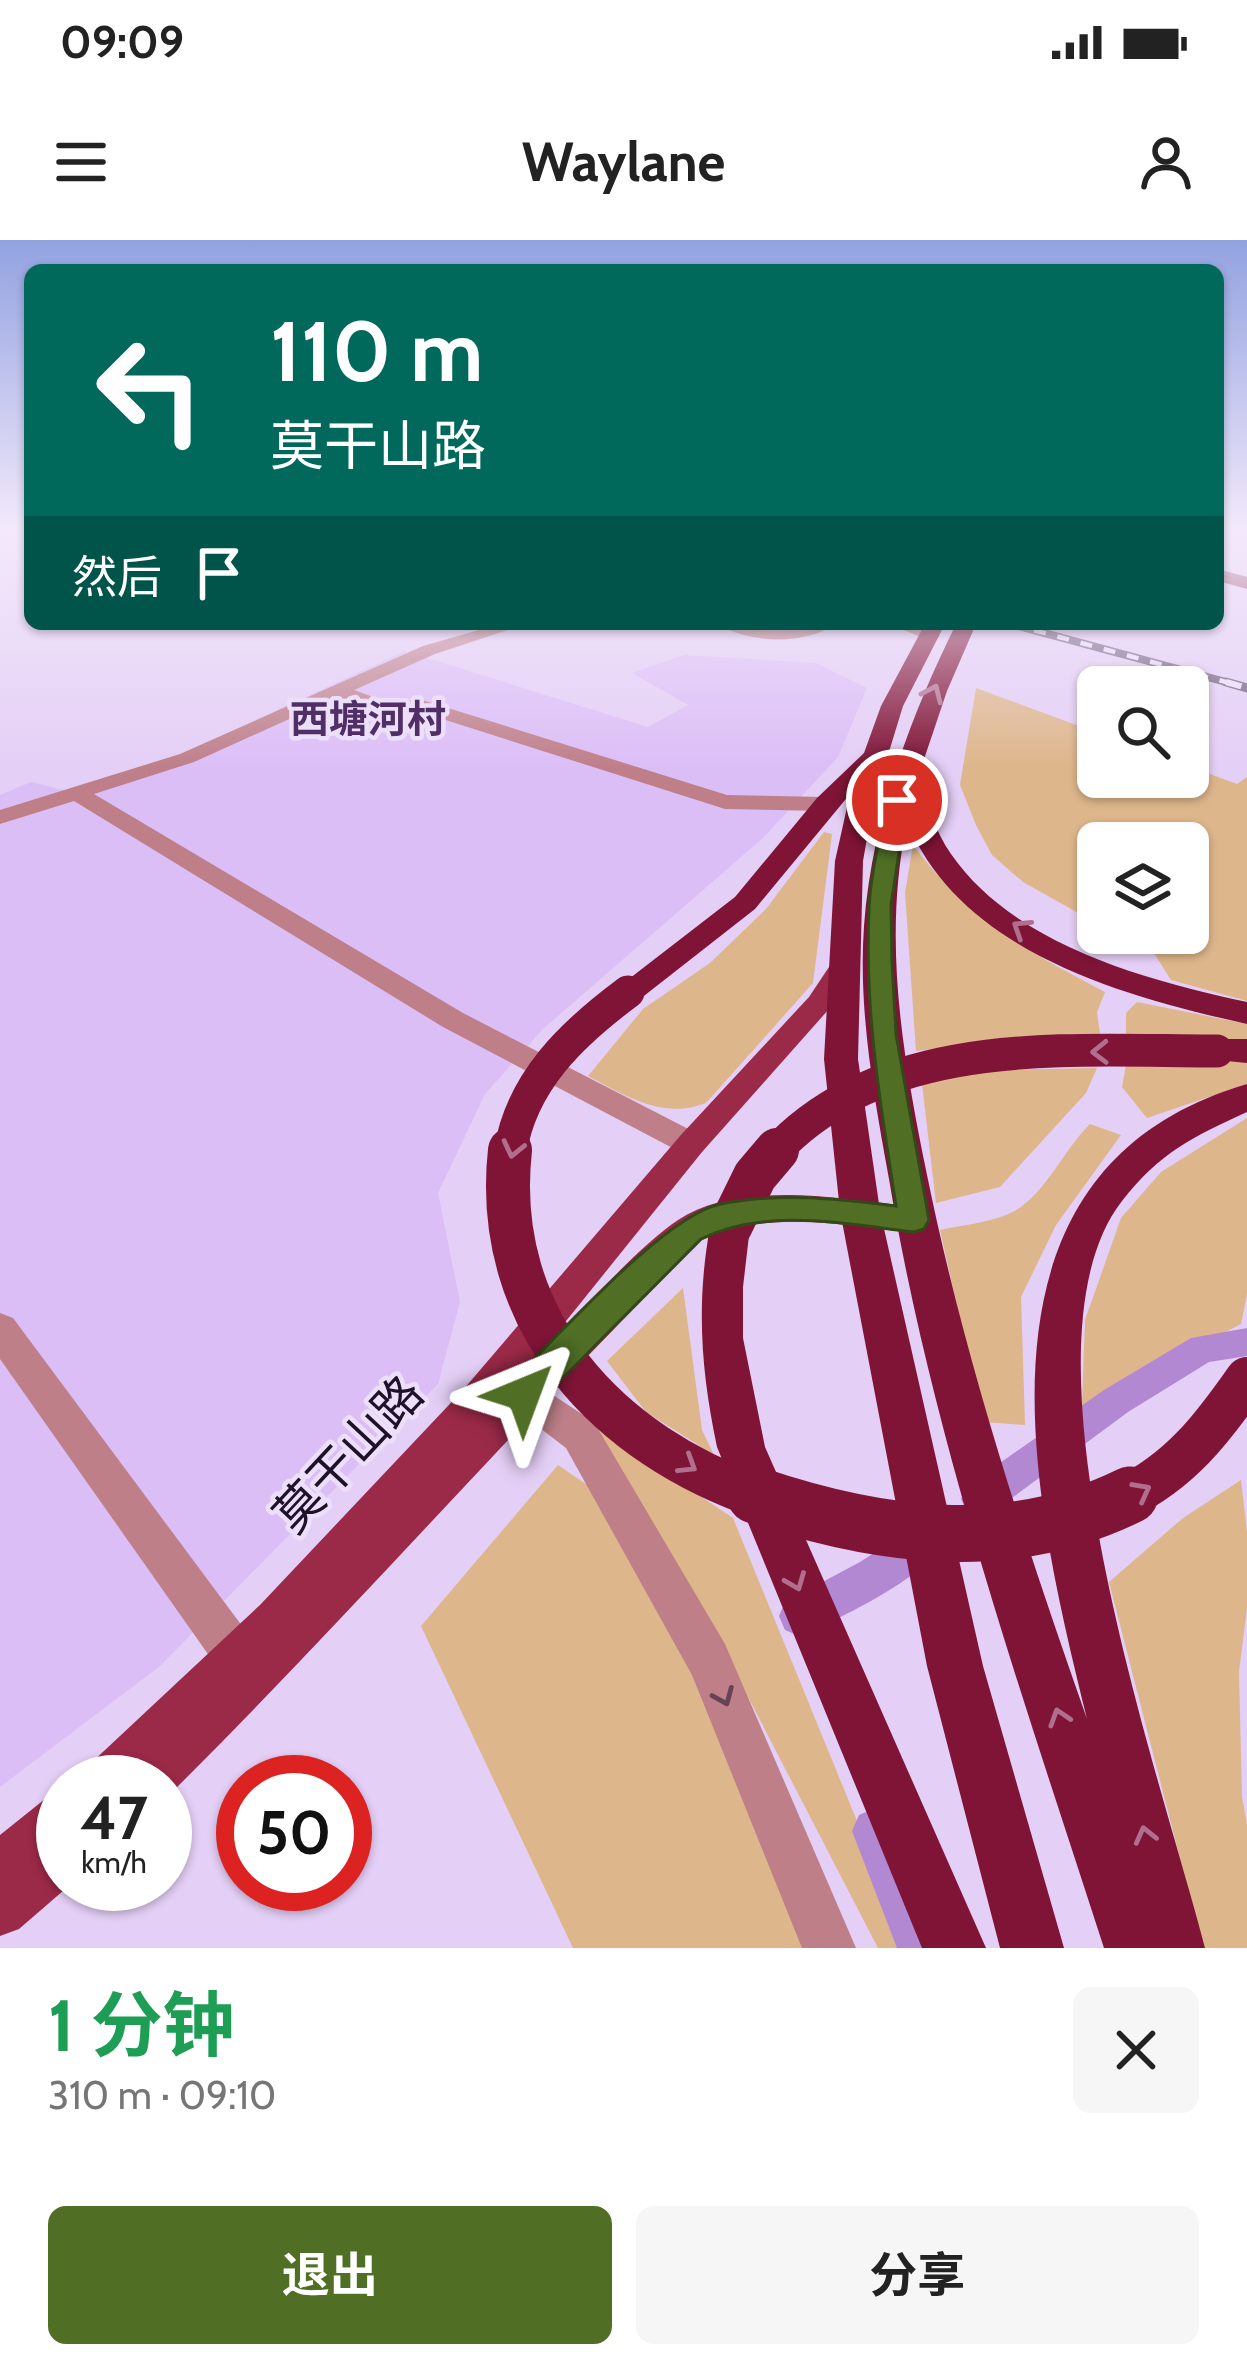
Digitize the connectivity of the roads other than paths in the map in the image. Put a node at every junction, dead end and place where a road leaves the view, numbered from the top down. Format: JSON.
{"nodes":[{"id":1,"x":497,"y":630,"type":"edge"},
{"id":2,"x":750,"y":630,"type":"edge"},
{"id":3,"x":804,"y":630,"type":"edge"},
{"id":4,"x":933,"y":630,"type":"edge"},
{"id":5,"x":963,"y":630,"type":"edge"},
{"id":6,"x":338,"y":691,"type":"junction"},
{"id":7,"x":874,"y":757,"type":"junction"},
{"id":8,"x":904,"y":774,"type":"junction"},
{"id":9,"x":76,"y":794,"type":"junction"},
{"id":10,"x":826,"y":804,"type":"junction"},
{"id":11,"x":0,"y":817,"type":"edge"},
{"id":12,"x":842,"y":967,"type":"junction"},
{"id":13,"x":1247,"y":1013,"type":"edge"},
{"id":14,"x":1232,"y":1051,"type":"edge"},
{"id":15,"x":1247,"y":1097,"type":"edge"},
{"id":16,"x":691,"y":1144,"type":"junction"},
{"id":17,"x":860,"y":1211,"type":"junction"},
{"id":18,"x":914,"y":1220,"type":"junction"},
{"id":19,"x":0,"y":1329,"type":"edge"},
{"id":20,"x":1247,"y":1379,"type":"edge"},
{"id":21,"x":524,"y":1394,"type":"junction"},
{"id":22,"x":238,"y":1658,"type":"junction"},
{"id":23,"x":135,"y":1755,"type":"edge"},
{"id":24,"x":176,"y":1755,"type":"edge"},
{"id":25,"x":36,"y":1839,"type":"edge"},
{"id":26,"x":0,"y":1868,"type":"edge"},
{"id":27,"x":36,"y":1880,"type":"edge"},
{"id":28,"x":0,"y":1910,"type":"edge"},
{"id":29,"x":830,"y":1948,"type":"edge"},
{"id":30,"x":954,"y":1948,"type":"edge"},
{"id":31,"x":1032,"y":1948,"type":"edge"},
{"id":32,"x":1136,"y":1948,"type":"edge"},
{"id":33,"x":1173,"y":1948,"type":"edge"}],
"edges":[{"from":1,"to":6,"type":"street"},
{"from":2,"to":3,"type":"street"},
{"from":4,"to":7,"type":"highway"},
{"from":8,"to":5,"type":"highway","one_way":true},
{"from":6,"to":9,"type":"street"},
{"from":6,"to":10,"type":"street"},
{"from":7,"to":10,"type":"highway"},
{"from":7,"to":12,"type":"highway"},
{"from":13,"to":8,"type":"highway","one_way":true},
{"from":8,"to":18,"type":"highway"},
{"from":9,"to":11,"type":"street"},
{"from":9,"to":16,"type":"street"},
{"from":10,"to":20,"type":"highway","one_way":true,"bridge":true},
{"from":12,"to":16,"type":"main road","name":"莫干山路"},
{"from":12,"to":17,"type":"highway"},
{"from":14,"to":30,"type":"highway","one_way":true,"bridge":true},
{"from":33,"to":15,"type":"highway","one_way":true},
{"from":16,"to":22,"type":"main road","name":"莫干山路"},
{"from":17,"to":18,"type":"main road"},
{"from":17,"to":21,"type":"main road"},
{"from":17,"to":31,"type":"highway"},
{"from":32,"to":18,"type":"highway","one_way":true},
{"from":19,"to":22,"type":"street"},
{"from":21,"to":24,"type":"main road"},
{"from":21,"to":29,"type":"street","one_way":true},
{"from":22,"to":23,"type":"main road","name":"莫干山路"},
{"from":25,"to":26,"type":"main road"},
{"from":27,"to":28,"type":"main road"}]}
